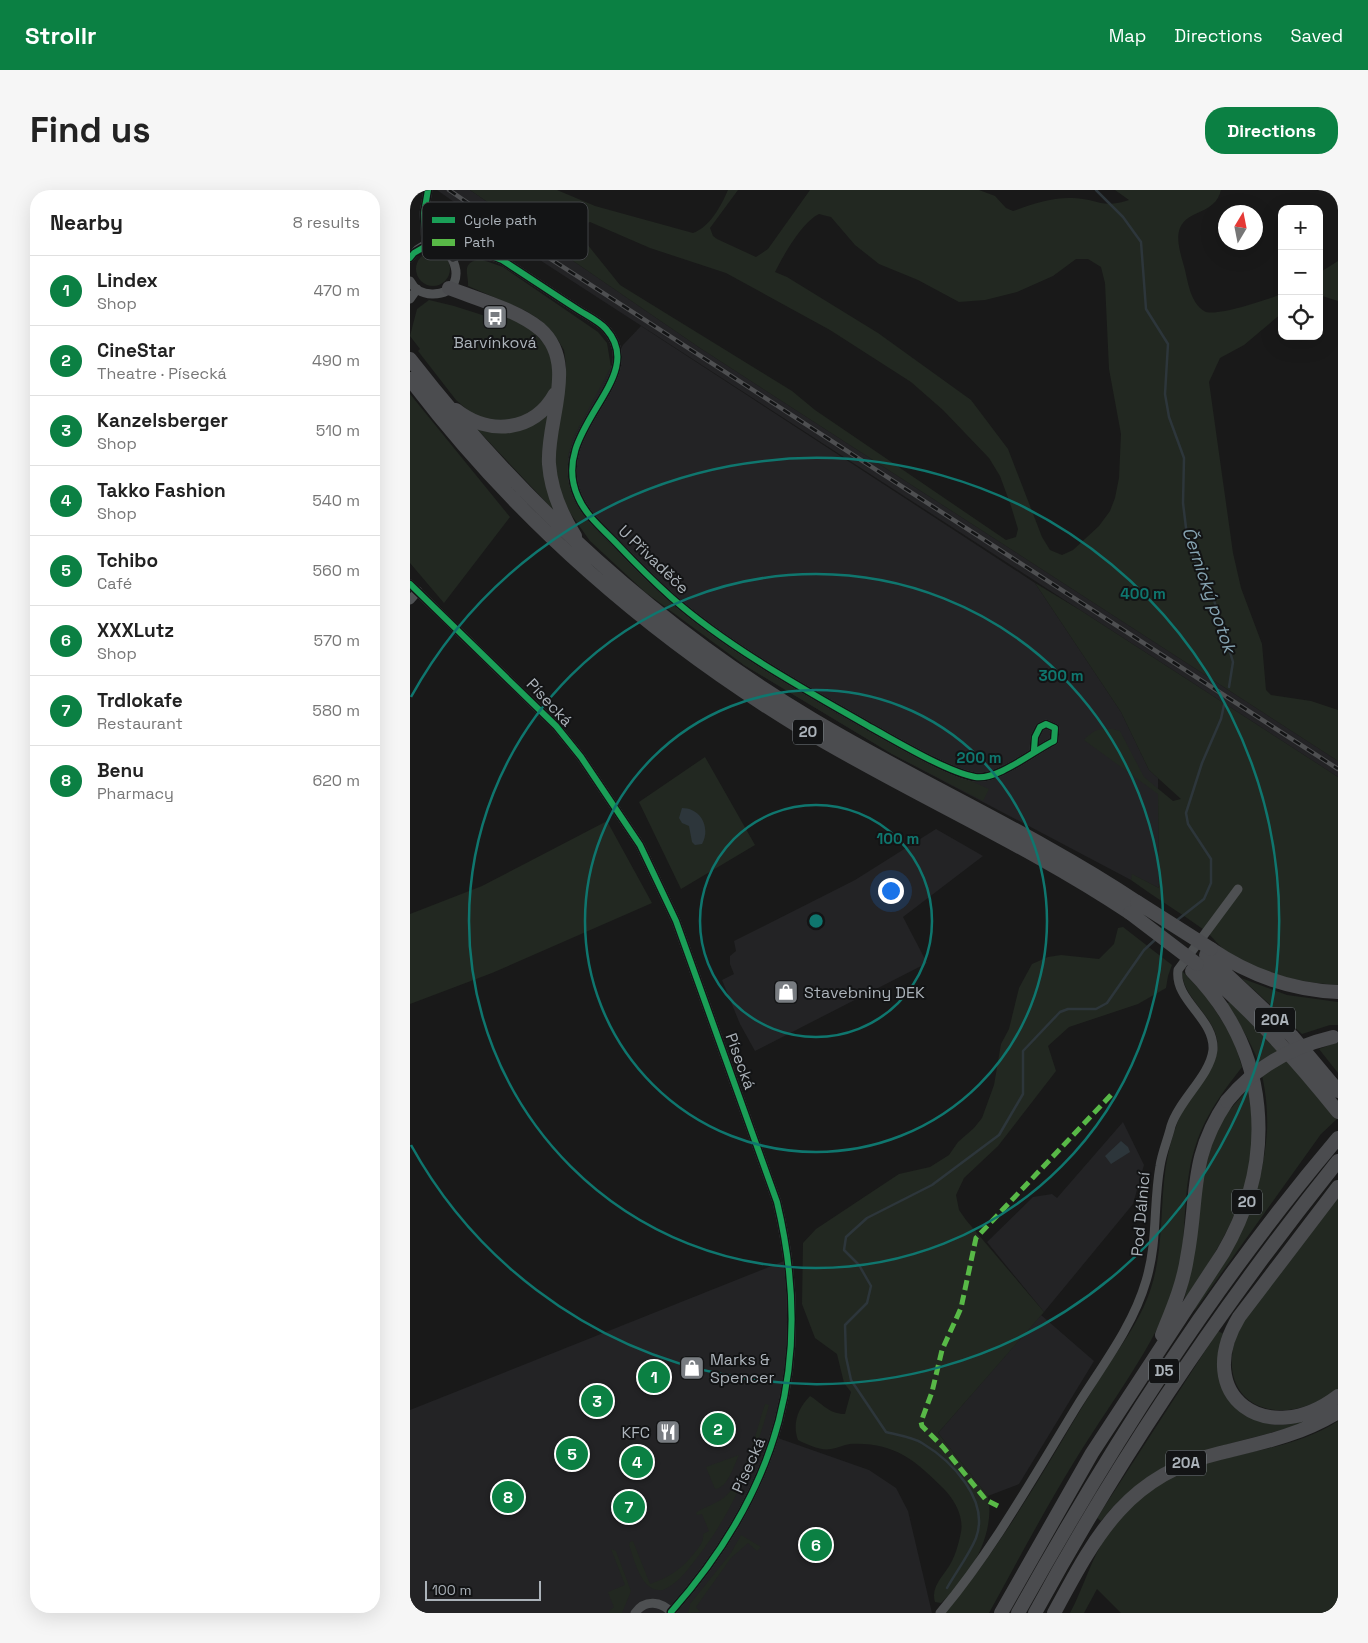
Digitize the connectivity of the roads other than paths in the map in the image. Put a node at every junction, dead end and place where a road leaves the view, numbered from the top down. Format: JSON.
{"nodes":[{"id":1,"x":422,"y":247,"type":"edge"},
{"id":2,"x":410,"y":258,"type":"edge"},
{"id":3,"x":454,"y":260,"type":"edge"},
{"id":4,"x":502,"y":260,"type":"edge"},
{"id":5,"x":410,"y":281,"type":"edge"},
{"id":6,"x":449,"y":288,"type":"junction"},
{"id":7,"x":417,"y":289,"type":"junction"},
{"id":8,"x":410,"y":299,"type":"edge"},
{"id":9,"x":410,"y":359,"type":"edge"},
{"id":10,"x":410,"y":379,"type":"edge"},
{"id":11,"x":558,"y":389,"type":"junction"},
{"id":12,"x":440,"y":398,"type":"junction"},
{"id":13,"x":588,"y":554,"type":"junction"},
{"id":14,"x":410,"y":584,"type":"edge"},
{"id":15,"x":418,"y":591,"type":"junction"},
{"id":16,"x":410,"y":600,"type":"edge"},
{"id":17,"x":1034,"y":750,"type":"dead end"},
{"id":18,"x":1238,"y":889,"type":"dead end"},
{"id":19,"x":1133,"y":908,"type":"junction"},
{"id":20,"x":1201,"y":960,"type":"junction"},
{"id":21,"x":1338,"y":992,"type":"edge"},
{"id":22,"x":1336,"y":1037,"type":"edge"},
{"id":23,"x":1338,"y":1091,"type":"edge"},
{"id":24,"x":1338,"y":1112,"type":"edge"},
{"id":25,"x":1335,"y":1141,"type":"edge"},
{"id":26,"x":1338,"y":1161,"type":"edge"},
{"id":27,"x":1338,"y":1187,"type":"edge"},
{"id":28,"x":1152,"y":1361,"type":"junction"},
{"id":29,"x":1338,"y":1396,"type":"edge"},
{"id":30,"x":1338,"y":1412,"type":"edge"},
{"id":31,"x":671,"y":1612,"type":"edge"},
{"id":32,"x":635,"y":1613,"type":"edge"},
{"id":33,"x":940,"y":1613,"type":"edge"},
{"id":34,"x":1001,"y":1613,"type":"edge"},
{"id":35,"x":1018,"y":1613,"type":"edge"},
{"id":36,"x":1035,"y":1613,"type":"edge"},
{"id":37,"x":1054,"y":1613,"type":"edge"}],
"edges":[{"from":1,"to":2,"type":"street"},
{"from":3,"to":6,"type":"street"},
{"from":4,"to":17,"type":"street","name":"U Přivaděče"},
{"from":5,"to":7,"type":"street"},
{"from":6,"to":7,"type":"street"},
{"from":6,"to":11,"type":"highway"},
{"from":7,"to":8,"type":"street"},
{"from":9,"to":12,"type":"highway","number":"20"},
{"from":10,"to":19,"type":"highway","number":"20"},
{"from":11,"to":12,"type":"highway"},
{"from":11,"to":13,"type":"highway"},
{"from":12,"to":13,"type":"highway","number":"20"},
{"from":13,"to":19,"type":"highway","number":"20"},
{"from":14,"to":15,"type":"street","name":"Písecká"},
{"from":15,"to":16,"type":"street"},
{"from":15,"to":31,"type":"street","name":"Písecká"},
{"from":18,"to":33,"type":"street","name":"Pod Dálnicí"},
{"from":19,"to":20,"type":"highway","number":"20","bridge":true},
{"from":19,"to":20,"type":"highway","number":"20","bridge":true},
{"from":20,"to":21,"type":"highway"},
{"from":20,"to":23,"type":"highway","number":"20A"},
{"from":20,"to":24,"type":"highway"},
{"from":20,"to":28,"type":"highway","number":"20"},
{"from":22,"to":28,"type":"highway","bridge":true},
{"from":25,"to":35,"type":"highway","number":"D5"},
{"from":26,"to":36,"type":"highway","number":"D5"},
{"from":27,"to":29,"type":"highway"},
{"from":28,"to":34,"type":"highway","number":"20"},
{"from":30,"to":37,"type":"highway","number":"20A"},
{"from":31,"to":32,"type":"street"}]}
